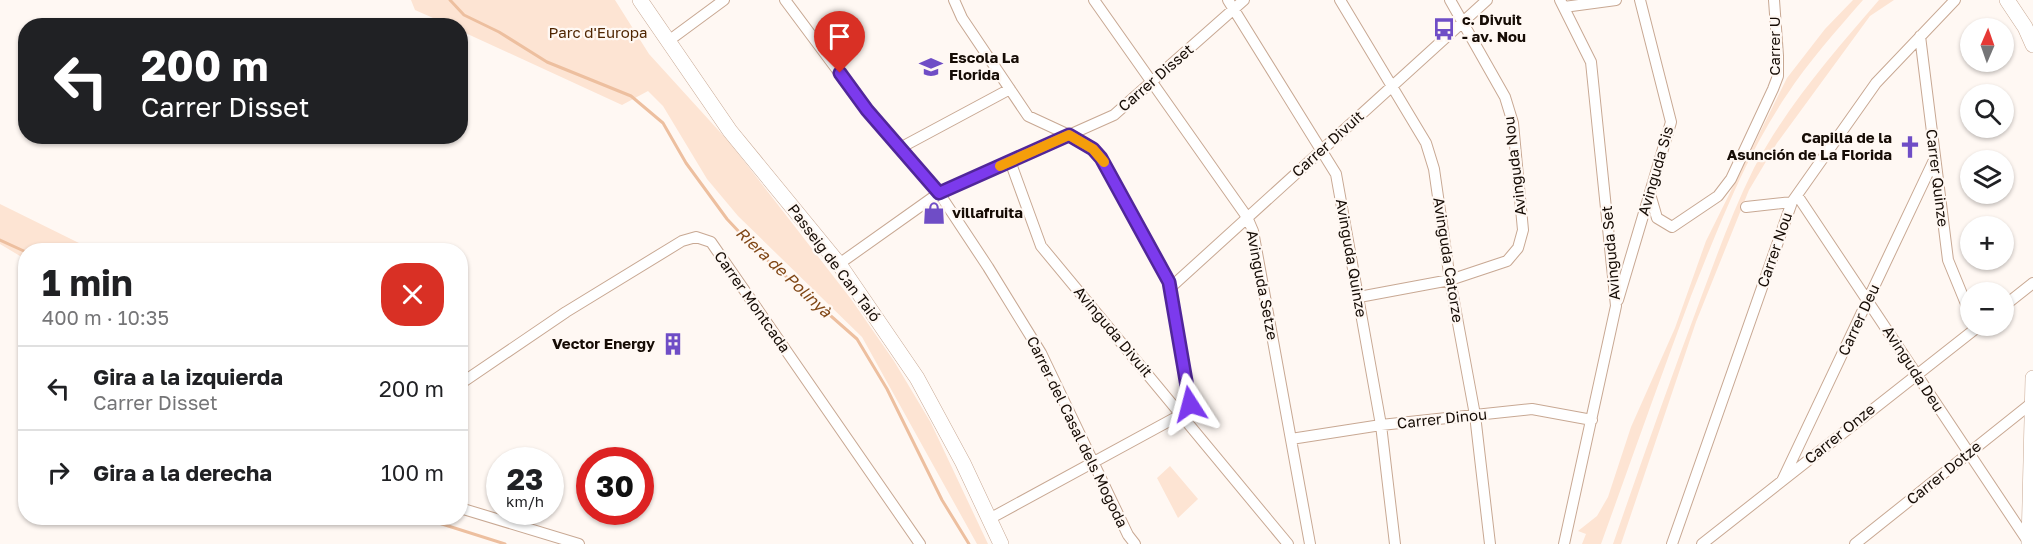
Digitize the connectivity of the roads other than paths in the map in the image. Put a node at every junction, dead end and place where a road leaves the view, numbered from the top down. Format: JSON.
{"nodes":[{"id":1,"x":640,"y":0,"type":"edge"},
{"id":2,"x":724,"y":0,"type":"edge"},
{"id":3,"x":785,"y":0,"type":"edge"},
{"id":4,"x":954,"y":0,"type":"edge"},
{"id":5,"x":1094,"y":0,"type":"edge"},
{"id":6,"x":1340,"y":0,"type":"edge"},
{"id":7,"x":1450,"y":0,"type":"edge"},
{"id":8,"x":1487,"y":0,"type":"edge"},
{"id":9,"x":1616,"y":0,"type":"edge"},
{"id":10,"x":1640,"y":0,"type":"edge"},
{"id":11,"x":1774,"y":0,"type":"edge"},
{"id":12,"x":1955,"y":0,"type":"edge"},
{"id":13,"x":2007,"y":0,"type":"edge"},
{"id":14,"x":1236,"y":3,"type":"edge"},
{"id":15,"x":1562,"y":4,"type":"edge"},
{"id":16,"x":1464,"y":21,"type":"junction"},
{"id":17,"x":1920,"y":36,"type":"junction"},
{"id":18,"x":667,"y":42,"type":"junction"},
{"id":19,"x":2033,"y":45,"type":"edge"},
{"id":20,"x":1151,"y":82,"type":"junction"},
{"id":21,"x":1394,"y":86,"type":"junction"},
{"id":22,"x":1010,"y":89,"type":"junction"},
{"id":23,"x":1069,"y":135,"type":"junction"},
{"id":24,"x":900,"y":148,"type":"junction"},
{"id":25,"x":1322,"y":148,"type":"junction"},
{"id":26,"x":1935,"y":158,"type":"junction"},
{"id":27,"x":1010,"y":161,"type":"junction"},
{"id":28,"x":939,"y":193,"type":"junction"},
{"id":29,"x":1650,"y":194,"type":"junction"},
{"id":30,"x":1795,"y":198,"type":"junction"},
{"id":31,"x":1746,"y":207,"type":"dead end"},
{"id":32,"x":1247,"y":217,"type":"junction"},
{"id":33,"x":839,"y":264,"type":"junction"},
{"id":34,"x":1450,"y":280,"type":"junction"},
{"id":35,"x":2033,"y":283,"type":"edge"},
{"id":36,"x":1170,"y":288,"type":"junction"},
{"id":37,"x":1960,"y":289,"type":"edge"},
{"id":38,"x":1359,"y":297,"type":"junction"},
{"id":39,"x":2014,"y":298,"type":"edge"},
{"id":40,"x":1868,"y":301,"type":"junction"},
{"id":41,"x":1616,"y":306,"type":"junction"},
{"id":42,"x":1964,"y":336,"type":"edge"},
{"id":43,"x":1916,"y":374,"type":"junction"},
{"id":44,"x":2033,"y":378,"type":"edge"},
{"id":45,"x":468,"y":379,"type":"edge"},
{"id":46,"x":2033,"y":402,"type":"edge"},
{"id":47,"x":1182,"y":414,"type":"junction"},
{"id":48,"x":1475,"y":415,"type":"junction"},
{"id":49,"x":1592,"y":420,"type":"junction"},
{"id":50,"x":1381,"y":425,"type":"junction"},
{"id":51,"x":1291,"y":439,"type":"junction"},
{"id":52,"x":1968,"y":454,"type":"junction"},
{"id":53,"x":1094,"y":463,"type":"junction"},
{"id":54,"x":1782,"y":481,"type":"junction"},
{"id":55,"x":468,"y":510,"type":"edge"},
{"id":56,"x":991,"y":519,"type":"junction"},
{"id":57,"x":2029,"y":543,"type":"edge"},
{"id":58,"x":579,"y":544,"type":"edge"},
{"id":59,"x":920,"y":544,"type":"edge"},
{"id":60,"x":1001,"y":544,"type":"edge"},
{"id":61,"x":1136,"y":544,"type":"edge"},
{"id":62,"x":1288,"y":544,"type":"edge"},
{"id":63,"x":1310,"y":544,"type":"edge"},
{"id":64,"x":1395,"y":544,"type":"edge"},
{"id":65,"x":1490,"y":544,"type":"edge"},
{"id":66,"x":1563,"y":544,"type":"edge"},
{"id":67,"x":1672,"y":544,"type":"edge"},
{"id":68,"x":1702,"y":544,"type":"edge"},
{"id":69,"x":1855,"y":544,"type":"edge"}],
"edges":[{"from":1,"to":18,"type":"main road","name":"Passeig de Can Taió"},
{"from":2,"to":18,"type":"street"},
{"from":3,"to":24,"type":"street","name":"Carrer del Casal dels Mogoda"},
{"from":4,"to":22,"type":"street"},
{"from":5,"to":20,"type":"street","name":"Avinguda Setze"},
{"from":6,"to":21,"type":"street","name":"Avinguda Catorze"},
{"from":7,"to":16,"type":"street","name":"Avinguda Nou"},
{"from":8,"to":16,"type":"street","name":"Carrer Divuit"},
{"from":9,"to":15,"type":"street"},
{"from":10,"to":29,"type":"street","name":"Avinguda Sis"},
{"from":11,"to":29,"type":"street","name":"Carrer U"},
{"from":12,"to":17,"type":"street","name":"Carrer Nou"},
{"from":13,"to":19,"type":"main road"},
{"from":14,"to":20,"type":"street","name":"Carrer Disset"},
{"from":14,"to":25,"type":"street","name":"Avinguda Quinze"},
{"from":15,"to":41,"type":"street","name":"Avinguda Set"},
{"from":16,"to":21,"type":"street","name":"Carrer Divuit"},
{"from":16,"to":34,"type":"street","name":"Avinguda Nou"},
{"from":17,"to":26,"type":"street","name":"Carrer Quinze"},
{"from":17,"to":30,"type":"street","name":"Carrer Nou"},
{"from":18,"to":33,"type":"main road","name":"Passeig de Can Taió"},
{"from":20,"to":23,"type":"street","name":"Carrer Disset"},
{"from":20,"to":32,"type":"street","name":"Avinguda Setze"},
{"from":21,"to":25,"type":"street","name":"Carrer Divuit"},
{"from":21,"to":34,"type":"street","name":"Avinguda Catorze"},
{"from":22,"to":23,"type":"street"},
{"from":22,"to":24,"type":"street"},
{"from":23,"to":27,"type":"street","name":"Carrer Disset"},
{"from":23,"to":36,"type":"street"},
{"from":24,"to":28,"type":"street","name":"Carrer del Casal dels Mogoda"},
{"from":25,"to":32,"type":"street","name":"Carrer Divuit"},
{"from":25,"to":38,"type":"street","name":"Avinguda Quinze"},
{"from":26,"to":37,"type":"street","name":"Carrer Quinze"},
{"from":26,"to":40,"type":"street","name":"Carrer Deu"},
{"from":27,"to":28,"type":"street","name":"Carrer Disset"},
{"from":27,"to":47,"type":"street","name":"Avinguda Divuit"},
{"from":28,"to":33,"type":"street","name":"Carrer Disset"},
{"from":28,"to":53,"type":"street","name":"Carrer del Casal dels Mogoda"},
{"from":29,"to":41,"type":"street","name":"Avinguda Sis"},
{"from":30,"to":31,"type":"street"},
{"from":30,"to":40,"type":"street","name":"Avinguda Deu"},
{"from":30,"to":67,"type":"street","name":"Carrer Nou"},
{"from":32,"to":36,"type":"street","name":"Carrer Divuit"},
{"from":32,"to":51,"type":"street","name":"Avinguda Setze"},
{"from":33,"to":56,"type":"main road","name":"Passeig de Can Taió"},
{"from":34,"to":38,"type":"street","name":"Avinguda Nou"},
{"from":34,"to":48,"type":"street","name":"Avinguda Catorze"},
{"from":35,"to":39,"type":"street"},
{"from":36,"to":47,"type":"street"},
{"from":38,"to":50,"type":"street","name":"Avinguda Quinze"},
{"from":40,"to":43,"type":"street","name":"Avinguda Deu"},
{"from":40,"to":54,"type":"street","name":"Carrer Deu"},
{"from":41,"to":49,"type":"street","name":"Avinguda Set"},
{"from":42,"to":43,"type":"street","name":"Carrer Onze"},
{"from":43,"to":52,"type":"street","name":"Avinguda Deu"},
{"from":43,"to":54,"type":"street","name":"Carrer Onze"},
{"from":44,"to":46,"type":"main road"},
{"from":45,"to":59,"type":"street","name":"Carrer Montcada"},
{"from":46,"to":52,"type":"street","name":"Carrer Dotze"},
{"from":46,"to":57,"type":"main road"},
{"from":47,"to":53,"type":"street"},
{"from":47,"to":62,"type":"street","name":"Avinguda Divuit"},
{"from":48,"to":49,"type":"street","name":"Carrer Dinou"},
{"from":48,"to":50,"type":"street","name":"Carrer Dinou"},
{"from":48,"to":65,"type":"street","name":"Avinguda Catorze"},
{"from":49,"to":66,"type":"street","name":"Avinguda Set"},
{"from":50,"to":51,"type":"street","name":"Carrer Dinou"},
{"from":50,"to":64,"type":"street","name":"Avinguda Quinze"},
{"from":51,"to":63,"type":"street","name":"Avinguda Setze"},
{"from":52,"to":57,"type":"street","name":"Avinguda Deu"},
{"from":52,"to":69,"type":"street","name":"Carrer Dotze"},
{"from":53,"to":56,"type":"street"},
{"from":53,"to":61,"type":"street","name":"Carrer del Casal dels Mogoda"},
{"from":54,"to":68,"type":"street","name":"Carrer Onze"},
{"from":55,"to":58,"type":"street"},
{"from":56,"to":60,"type":"main road","name":"Passeig de Can Taió"}]}
